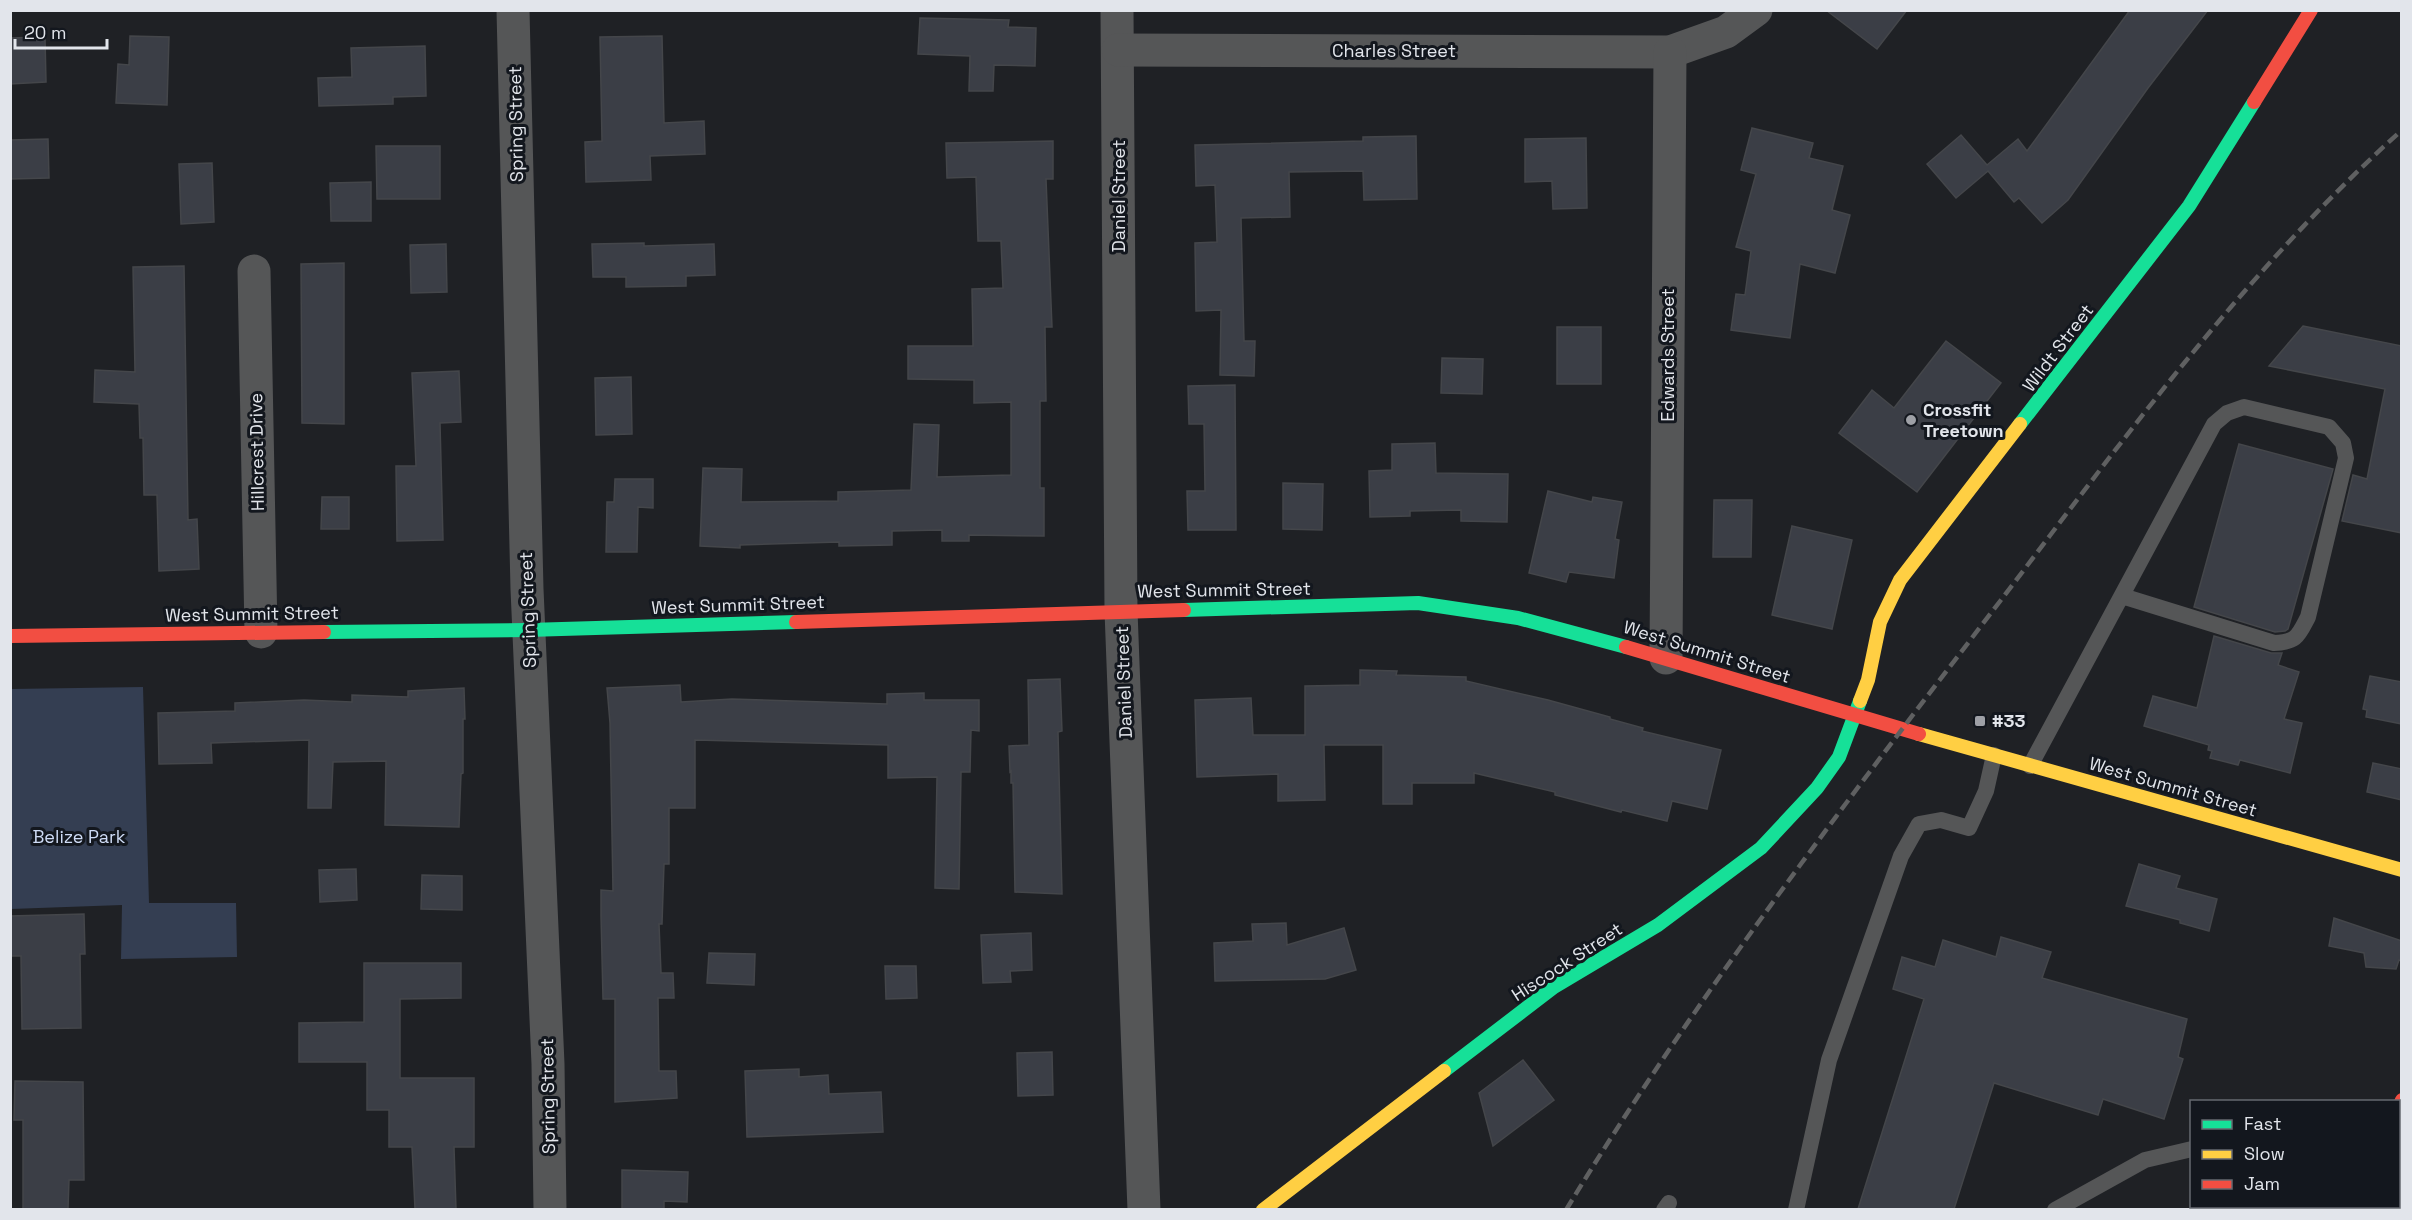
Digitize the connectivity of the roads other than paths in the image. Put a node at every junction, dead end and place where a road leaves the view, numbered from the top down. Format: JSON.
{"nodes":[{"id":1,"x":513,"y":10,"type":"edge"},
{"id":2,"x":1117,"y":10,"type":"edge"},
{"id":3,"x":1756,"y":10,"type":"edge"},
{"id":4,"x":2311,"y":10,"type":"edge"},
{"id":5,"x":1119,"y":50,"type":"junction"},
{"id":6,"x":1670,"y":52,"type":"junction"},
{"id":7,"x":254,"y":272,"type":"dead end"},
{"id":8,"x":2122,"y":596,"type":"junction"},
{"id":9,"x":1121,"y":611,"type":"junction"},
{"id":10,"x":528,"y":630,"type":"junction"},
{"id":11,"x":261,"y":632,"type":"junction"},
{"id":12,"x":10,"y":636,"type":"edge"},
{"id":13,"x":1666,"y":658,"type":"junction"},
{"id":14,"x":1856,"y":715,"type":"junction"},
{"id":15,"x":1994,"y":755,"type":"junction"},
{"id":16,"x":2030,"y":766,"type":"junction"},
{"id":17,"x":2402,"y":870,"type":"edge"},
{"id":18,"x":2190,"y":1149,"type":"edge"},
{"id":19,"x":2060,"y":1208,"type":"edge"},
{"id":20,"x":550,"y":1209,"type":"edge"},
{"id":21,"x":1144,"y":1209,"type":"edge"},
{"id":22,"x":1263,"y":1209,"type":"edge"},
{"id":23,"x":1796,"y":1209,"type":"edge"}],
"edges":[{"from":1,"to":10,"type":"street","name":"Spring Street"},
{"from":2,"to":5,"type":"street","name":"Daniel Street"},
{"from":3,"to":6,"type":"street","name":"Charles Street"},
{"from":4,"to":14,"type":"street","name":"Wildt Street"},
{"from":5,"to":6,"type":"street","name":"Charles Street"},
{"from":5,"to":9,"type":"street","name":"Daniel Street"},
{"from":6,"to":13,"type":"street","name":"Edwards Street"},
{"from":7,"to":11,"type":"street","name":"Hillcrest Drive"},
{"from":8,"to":8,"type":"lane"},
{"from":8,"to":16,"type":"lane"},
{"from":9,"to":10,"type":"street","name":"West Summit Street"},
{"from":9,"to":13,"type":"street","name":"West Summit Street"},
{"from":9,"to":21,"type":"street","name":"Daniel Street"},
{"from":10,"to":11,"type":"street","name":"West Summit Street"},
{"from":10,"to":20,"type":"street","name":"Spring Street"},
{"from":11,"to":12,"type":"street","name":"West Summit Street"},
{"from":13,"to":14,"type":"street","name":"West Summit Street"},
{"from":14,"to":15,"type":"street","name":"West Summit Street"},
{"from":14,"to":22,"type":"street","name":"Hiscock Street"},
{"from":15,"to":16,"type":"street","name":"West Summit Street"},
{"from":15,"to":23,"type":"lane"},
{"from":16,"to":17,"type":"street","name":"West Summit Street"},
{"from":18,"to":19,"type":"lane"}]}
